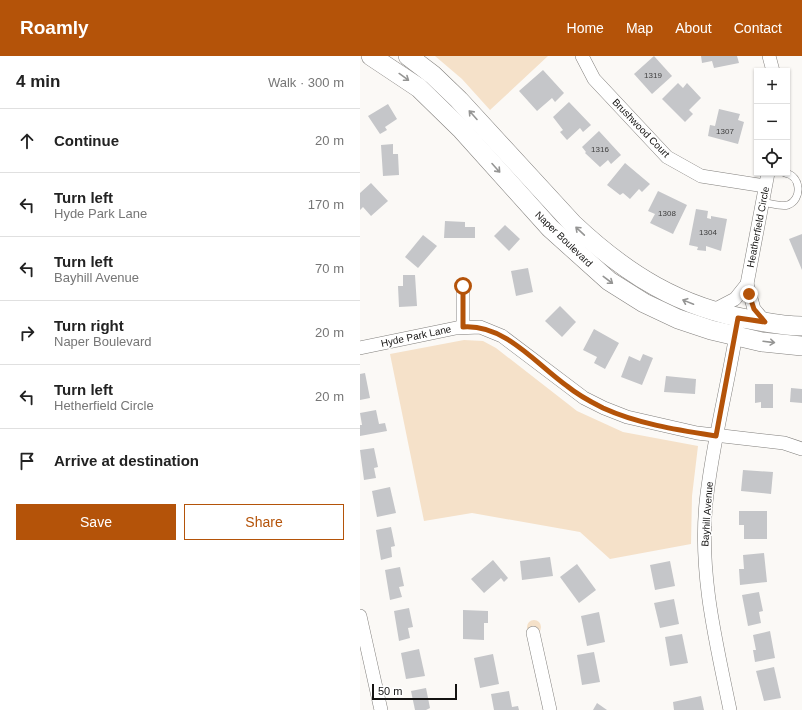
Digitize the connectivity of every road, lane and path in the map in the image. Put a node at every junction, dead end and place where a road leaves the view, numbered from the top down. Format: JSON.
{"nodes":[{"id":1,"x":371,"y":56,"type":"edge"},
{"id":2,"x":408,"y":56,"type":"edge"},
{"id":3,"x":582,"y":56,"type":"edge"},
{"id":4,"x":769,"y":56,"type":"edge"},
{"id":5,"x":771,"y":68,"type":"edge"},
{"id":6,"x":790,"y":174,"type":"edge"},
{"id":7,"x":767,"y":176,"type":"edge"},
{"id":8,"x":765,"y":186,"type":"junction"},
{"id":9,"x":762,"y":202,"type":"junction"},
{"id":10,"x":747,"y":284,"type":"junction"},
{"id":11,"x":463,"y":286,"type":"dead end"},
{"id":12,"x":712,"y":311,"type":"junction"},
{"id":13,"x":765,"y":322,"type":"junction"},
{"id":14,"x":802,"y":326,"type":"edge"},
{"id":15,"x":463,"y":327,"type":"junction"},
{"id":16,"x":737,"y":327,"type":"junction"},
{"id":17,"x":802,"y":346,"type":"edge"},
{"id":18,"x":360,"y":348,"type":"edge"},
{"id":19,"x":716,"y":436,"type":"junction"},
{"id":20,"x":802,"y":449,"type":"edge"},
{"id":21,"x":360,"y":616,"type":"edge"},
{"id":22,"x":533,"y":633,"type":"dead end"},
{"id":23,"x":381,"y":710,"type":"edge"},
{"id":24,"x":550,"y":710,"type":"edge"},
{"id":25,"x":730,"y":710,"type":"edge"}],
"edges":[{"from":1,"to":16,"type":"main road","name":"Naper Boulevard","one_way":true},
{"from":12,"to":2,"type":"main road","name":"Naper Boulevard","one_way":true},
{"from":3,"to":8,"type":"street","name":"Brushwood Court"},
{"from":4,"to":5,"type":"street"},
{"from":6,"to":9,"type":"lane"},
{"from":7,"to":8,"type":"street","name":"Heatherfield Circle"},
{"from":8,"to":9,"type":"street","name":"Heatherfield Circle"},
{"from":9,"to":10,"type":"street","name":"Heatherfield Circle"},
{"from":10,"to":12,"type":"street","name":"Heatherfield Circle"},
{"from":10,"to":13,"type":"street"},
{"from":11,"to":15,"type":"street"},
{"from":12,"to":16,"type":"main road","name":"Naper Boulevard"},
{"from":13,"to":14,"type":"main road","name":"Naper Boulevard"},
{"from":13,"to":16,"type":"main road","name":"Naper Boulevard"},
{"from":15,"to":18,"type":"street","name":"Hyde Park Lane"},
{"from":15,"to":19,"type":"street","name":"Hyde Park Lane"},
{"from":16,"to":17,"type":"main road","name":"Naper Boulevard","one_way":true},
{"from":16,"to":19,"type":"street","name":"Bayhill Avenue"},
{"from":19,"to":20,"type":"street","name":"Hyde Park Lane"},
{"from":19,"to":25,"type":"street","name":"Bayhill Avenue"},
{"from":21,"to":23,"type":"street"},
{"from":22,"to":24,"type":"street"}]}
